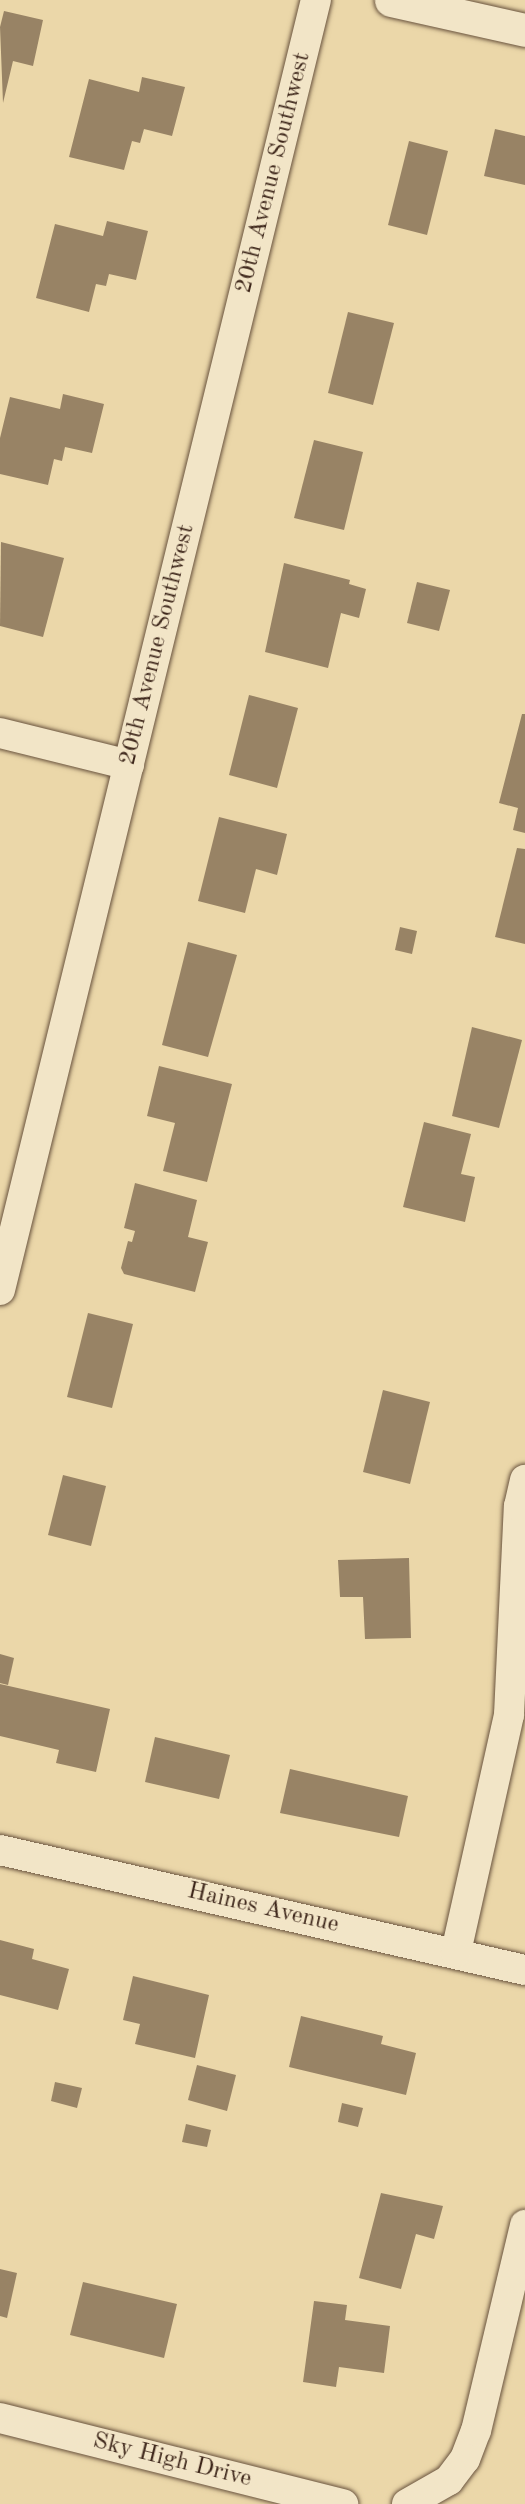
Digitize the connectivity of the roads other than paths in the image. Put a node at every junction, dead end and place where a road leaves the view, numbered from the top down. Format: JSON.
{"nodes":[{"id":1,"x":316,"y":0,"type":"edge"},
{"id":2,"x":391,"y":0,"type":"edge"},
{"id":3,"x":525,"y":30,"type":"edge"},
{"id":4,"x":0,"y":734,"type":"edge"},
{"id":5,"x":129,"y":765,"type":"junction"},
{"id":6,"x":0,"y":1290,"type":"edge"},
{"id":7,"x":525,"y":1480,"type":"edge"},
{"id":8,"x":0,"y":1850,"type":"edge"},
{"id":9,"x":456,"y":1952,"type":"junction"},
{"id":10,"x":525,"y":1970,"type":"edge"},
{"id":11,"x":525,"y":2224,"type":"edge"},
{"id":12,"x":0,"y":2418,"type":"edge"},
{"id":13,"x":343,"y":2504,"type":"edge"},
{"id":14,"x":407,"y":2504,"type":"edge"}],
"edges":[{"from":1,"to":5,"type":"street","name":"20th Avenue Southwest"},
{"from":2,"to":3,"type":"street"},
{"from":4,"to":5,"type":"street"},
{"from":5,"to":6,"type":"street","name":"20th Avenue Southwest"},
{"from":7,"to":9,"type":"street"},
{"from":8,"to":9,"type":"street","name":"Haines Avenue"},
{"from":9,"to":10,"type":"street","name":"Haines Avenue"},
{"from":11,"to":14,"type":"street"},
{"from":12,"to":13,"type":"street","name":"Sky High Drive"}]}
